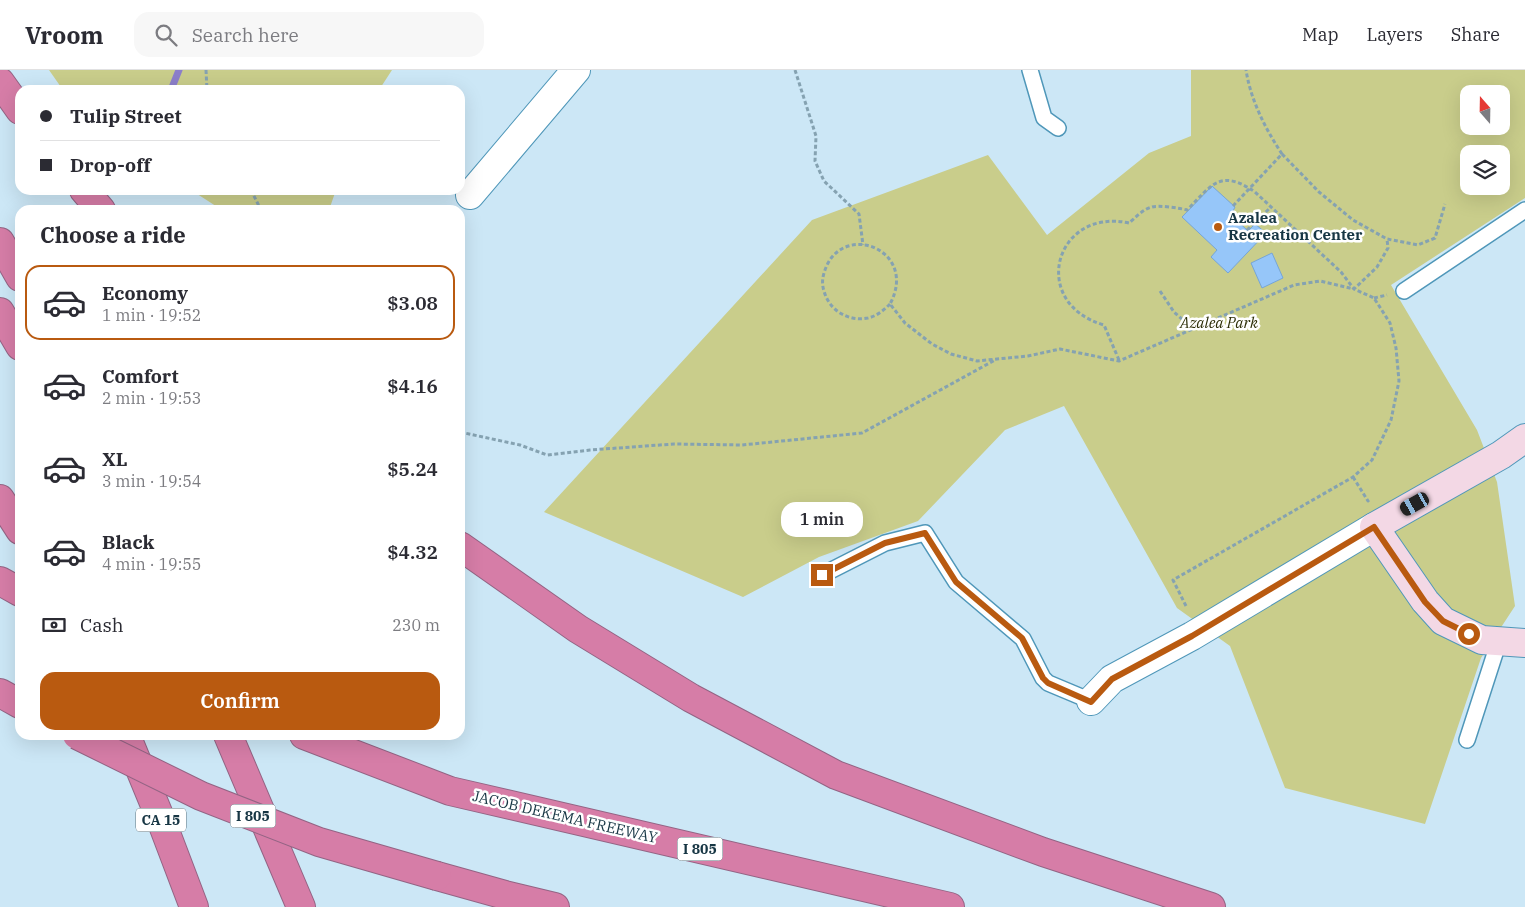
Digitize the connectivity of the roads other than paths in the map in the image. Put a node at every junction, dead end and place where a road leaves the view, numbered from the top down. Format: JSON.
{"nodes":[{"id":1,"x":576,"y":70,"type":"edge"},
{"id":2,"x":1030,"y":70,"type":"edge"},
{"id":3,"x":0,"y":82,"type":"edge"},
{"id":4,"x":15,"y":103,"type":"edge"},
{"id":5,"x":1058,"y":128,"type":"dead end"},
{"id":6,"x":88,"y":195,"type":"edge"},
{"id":7,"x":470,"y":195,"type":"dead end"},
{"id":8,"x":97,"y":205,"type":"edge"},
{"id":9,"x":1525,"y":210,"type":"edge"},
{"id":10,"x":0,"y":242,"type":"edge"},
{"id":11,"x":15,"y":268,"type":"edge"},
{"id":12,"x":1404,"y":291,"type":"dead end"},
{"id":13,"x":0,"y":312,"type":"edge"},
{"id":14,"x":15,"y":338,"type":"edge"},
{"id":15,"x":1525,"y":438,"type":"edge"},
{"id":16,"x":0,"y":499,"type":"edge"},
{"id":17,"x":15,"y":522,"type":"edge"},
{"id":18,"x":1374,"y":527,"type":"junction"},
{"id":19,"x":465,"y":550,"type":"edge"},
{"id":20,"x":822,"y":575,"type":"dead end"},
{"id":21,"x":0,"y":581,"type":"edge"},
{"id":22,"x":15,"y":589,"type":"edge"},
{"id":23,"x":1512,"y":642,"type":"edge"},
{"id":24,"x":0,"y":693,"type":"edge"},
{"id":25,"x":15,"y":701,"type":"edge"},
{"id":26,"x":1091,"y":702,"type":"joint"},
{"id":27,"x":87,"y":740,"type":"edge"},
{"id":28,"x":128,"y":740,"type":"edge"},
{"id":29,"x":230,"y":740,"type":"edge"},
{"id":30,"x":317,"y":740,"type":"edge"},
{"id":31,"x":1467,"y":740,"type":"dead end"},
{"id":32,"x":194,"y":907,"type":"edge"},
{"id":33,"x":300,"y":907,"type":"edge"},
{"id":34,"x":555,"y":907,"type":"edge"},
{"id":35,"x":950,"y":907,"type":"edge"},
{"id":36,"x":1211,"y":907,"type":"edge"}],
"edges":[{"from":1,"to":7,"type":"street"},
{"from":2,"to":5,"type":"lane"},
{"from":3,"to":4,"type":"highway"},
{"from":6,"to":8,"type":"highway"},
{"from":9,"to":12,"type":"lane"},
{"from":10,"to":11,"type":"highway"},
{"from":13,"to":14,"type":"highway"},
{"from":15,"to":18,"type":"street"},
{"from":16,"to":17,"type":"highway"},
{"from":18,"to":23,"type":"street"},
{"from":18,"to":26,"type":"street"},
{"from":19,"to":36,"type":"highway"},
{"from":20,"to":26,"type":"lane"},
{"from":21,"to":22,"type":"highway"},
{"from":23,"to":31,"type":"lane"},
{"from":24,"to":25,"type":"highway"},
{"from":27,"to":34,"type":"highway","number":"I 805","bridge":true},
{"from":28,"to":32,"type":"highway","number":"CA 15"},
{"from":29,"to":33,"type":"highway"},
{"from":30,"to":35,"type":"highway","name":"JACOB DEKEMA FREEWAY","number":"I 805"}]}
